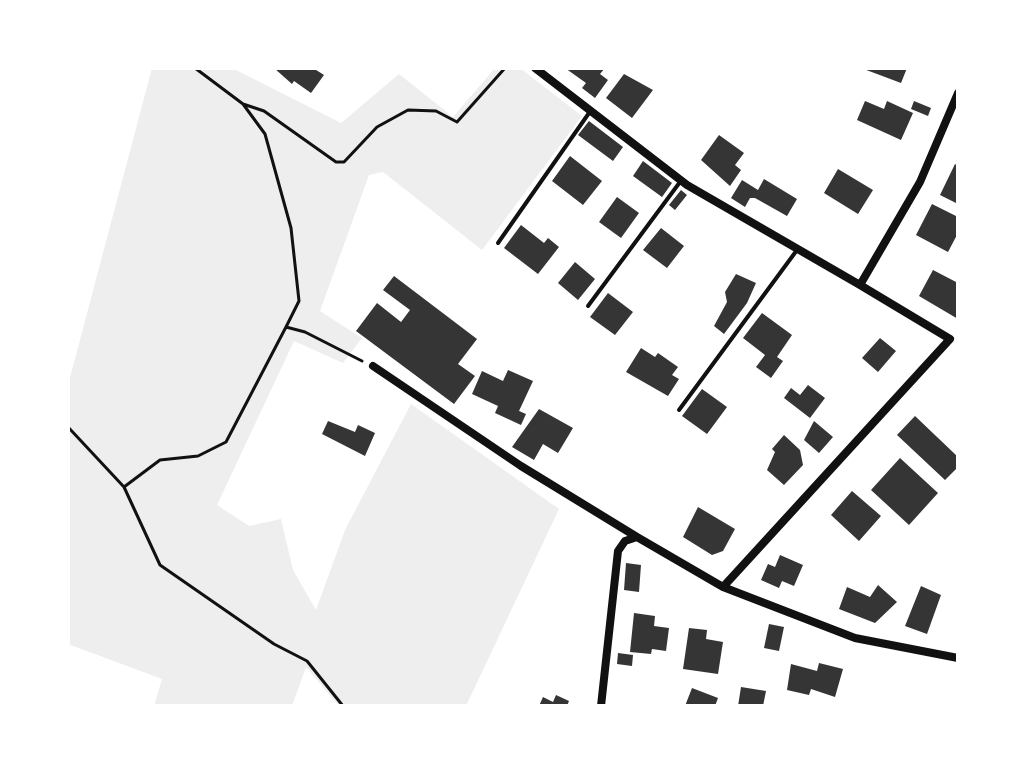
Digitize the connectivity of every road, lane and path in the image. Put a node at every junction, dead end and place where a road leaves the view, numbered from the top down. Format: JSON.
{"nodes":[{"id":1,"x":195,"y":68,"type":"edge"},
{"id":2,"x":505,"y":68,"type":"edge"},
{"id":3,"x":535,"y":68,"type":"edge"},
{"id":4,"x":958,"y":93,"type":"edge"},
{"id":5,"x":243,"y":104,"type":"junction"},
{"id":6,"x":591,"y":111,"type":"junction"},
{"id":7,"x":681,"y":180,"type":"junction"},
{"id":8,"x":498,"y":243,"type":"dead end"},
{"id":9,"x":797,"y":250,"type":"junction"},
{"id":10,"x":860,"y":285,"type":"junction"},
{"id":11,"x":588,"y":306,"type":"dead end"},
{"id":12,"x":286,"y":327,"type":"junction"},
{"id":13,"x":954,"y":340,"type":"edge"},
{"id":14,"x":373,"y":366,"type":"joint"},
{"id":15,"x":679,"y":410,"type":"dead end"},
{"id":16,"x":68,"y":427,"type":"edge"},
{"id":17,"x":124,"y":487,"type":"junction"},
{"id":18,"x":637,"y":537,"type":"junction"},
{"id":19,"x":723,"y":587,"type":"junction"},
{"id":20,"x":958,"y":658,"type":"edge"},
{"id":21,"x":343,"y":706,"type":"edge"},
{"id":22,"x":601,"y":706,"type":"edge"}],
"edges":[{"from":1,"to":5,"type":"path"},
{"from":2,"to":5,"type":"path"},
{"from":3,"to":6,"type":"street"},
{"from":4,"to":10,"type":"street"},
{"from":5,"to":12,"type":"path"},
{"from":6,"to":7,"type":"street"},
{"from":6,"to":8,"type":"lane"},
{"from":7,"to":9,"type":"street"},
{"from":7,"to":11,"type":"lane"},
{"from":9,"to":10,"type":"street"},
{"from":9,"to":15,"type":"lane"},
{"from":10,"to":13,"type":"street"},
{"from":12,"to":14,"type":"path"},
{"from":12,"to":17,"type":"path"},
{"from":13,"to":19,"type":"street"},
{"from":14,"to":18,"type":"street"},
{"from":16,"to":17,"type":"path"},
{"from":17,"to":21,"type":"path"},
{"from":18,"to":19,"type":"street"},
{"from":18,"to":22,"type":"street"},
{"from":19,"to":20,"type":"street"}]}
